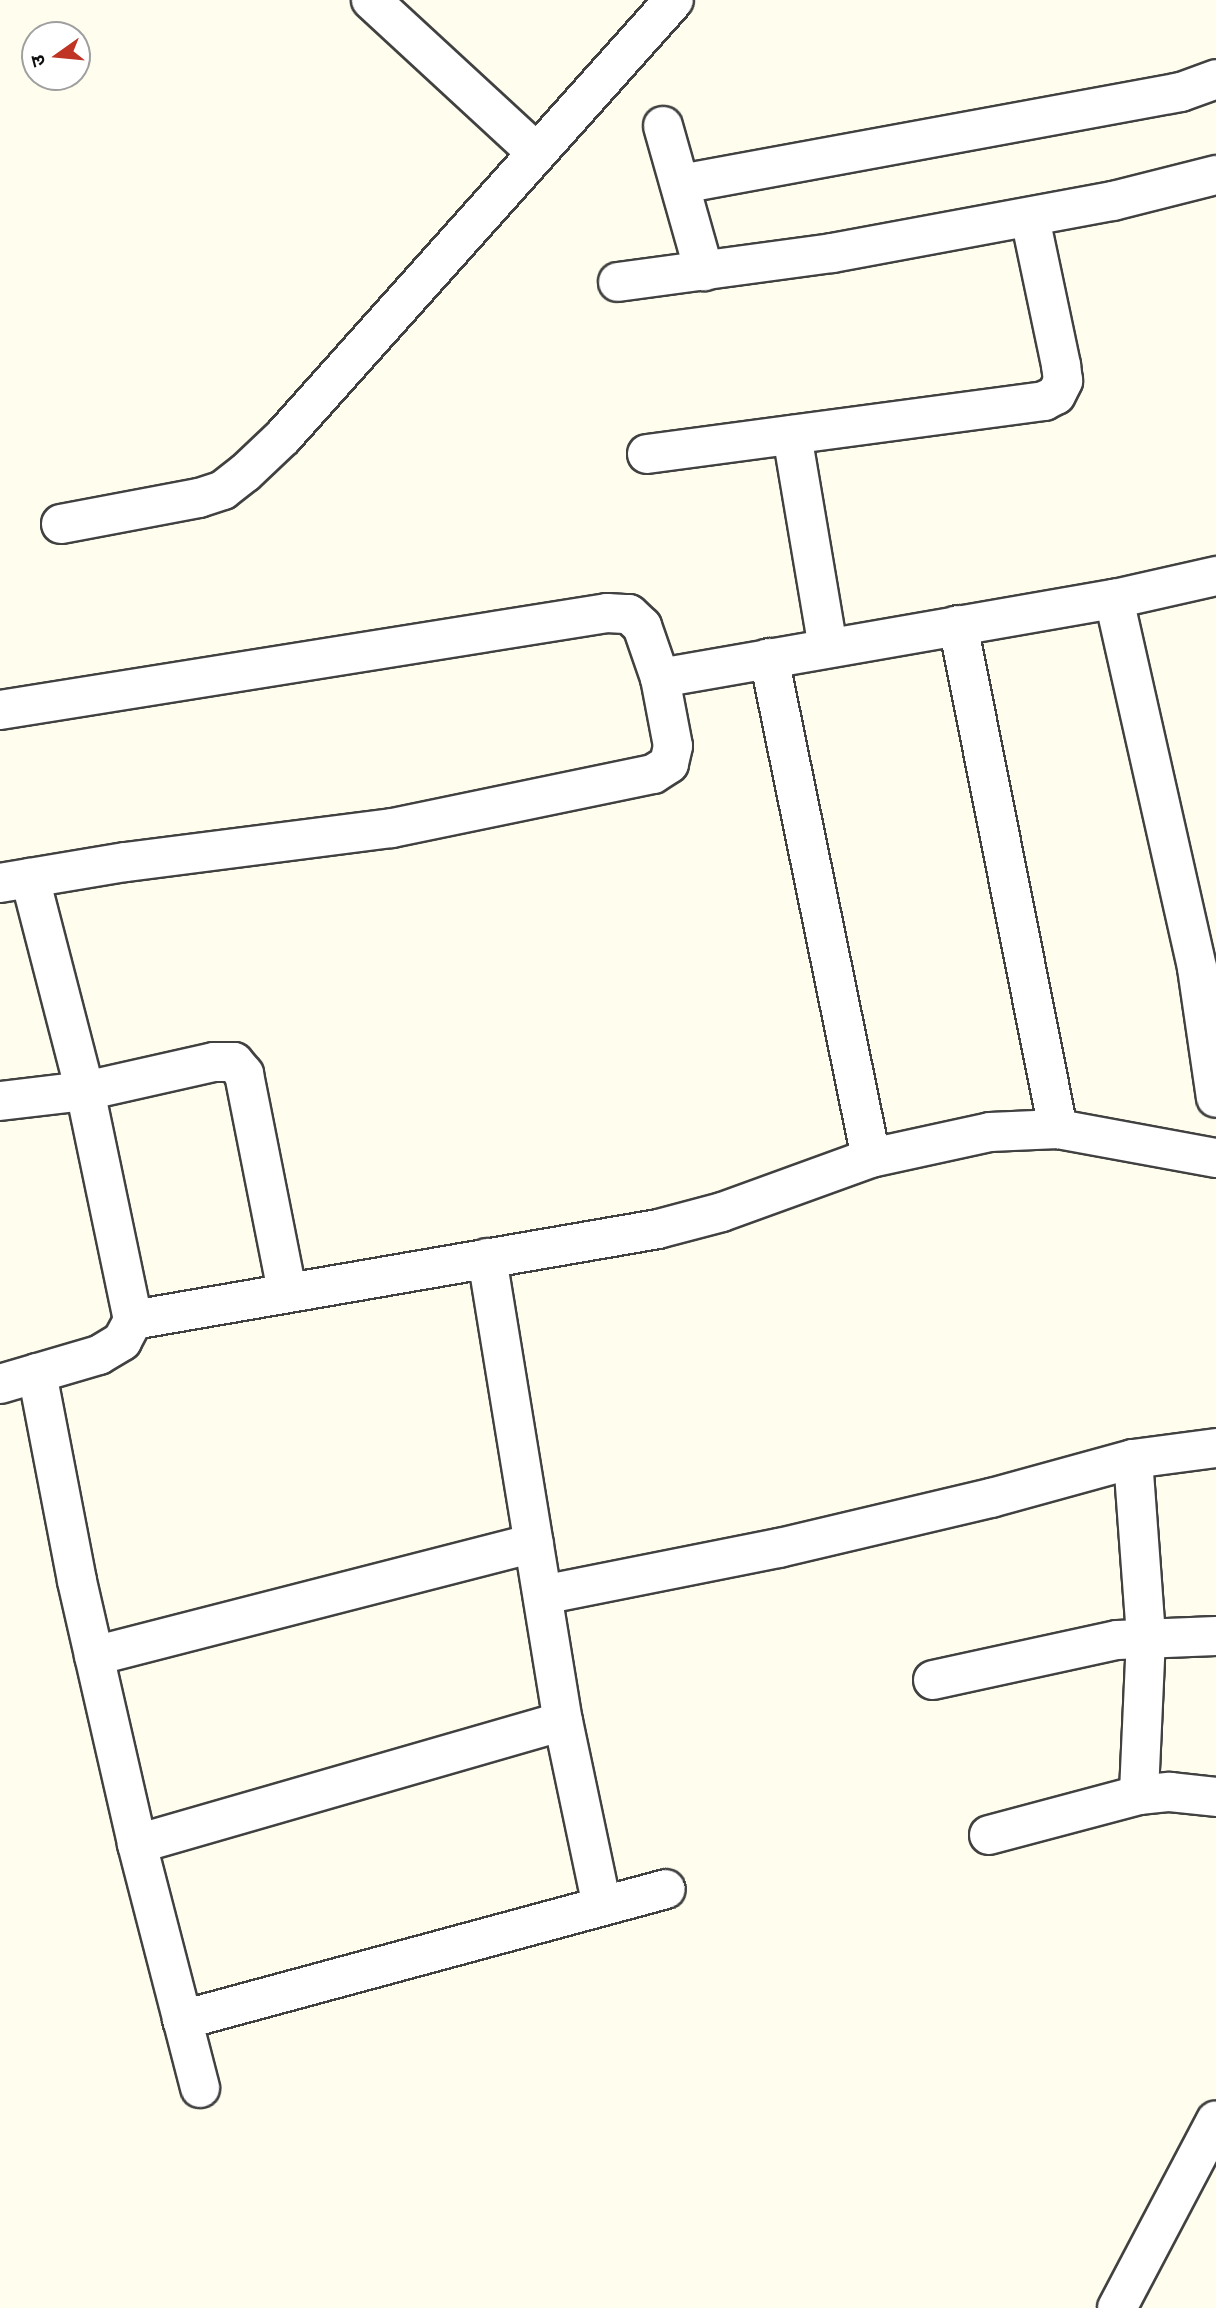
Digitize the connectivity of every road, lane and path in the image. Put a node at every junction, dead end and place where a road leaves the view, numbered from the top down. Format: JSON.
{"nodes":[{"id":1,"x":371,"y":0,"type":"edge"},
{"id":2,"x":674,"y":0,"type":"edge"},
{"id":3,"x":1216,"y":79,"type":"edge"},
{"id":4,"x":663,"y":126,"type":"dead end"},
{"id":5,"x":536,"y":152,"type":"junction"},
{"id":6,"x":1216,"y":175,"type":"edge"},
{"id":7,"x":681,"y":184,"type":"junction"},
{"id":8,"x":1030,"y":218,"type":"junction"},
{"id":9,"x":704,"y":271,"type":"junction"},
{"id":10,"x":618,"y":282,"type":"dead end"},
{"id":11,"x":792,"y":435,"type":"junction"},
{"id":12,"x":647,"y":454,"type":"dead end"},
{"id":13,"x":61,"y":524,"type":"dead end"},
{"id":14,"x":1216,"y":576,"type":"edge"},
{"id":15,"x":1114,"y":599,"type":"junction"},
{"id":16,"x":958,"y":625,"type":"junction"},
{"id":17,"x":828,"y":648,"type":"junction"},
{"id":18,"x":769,"y":658,"type":"junction"},
{"id":19,"x":660,"y":678,"type":"junction"},
{"id":20,"x":0,"y":710,"type":"edge"},
{"id":21,"x":15,"y":880,"type":"edge"},
{"id":22,"x":85,"y":1091,"type":"junction"},
{"id":23,"x":1216,"y":1098,"type":"edge"},
{"id":24,"x":0,"y":1101,"type":"edge"},
{"id":25,"x":1058,"y":1129,"type":"junction"},
{"id":26,"x":871,"y":1158,"type":"junction"},
{"id":27,"x":1216,"y":1158,"type":"edge"},
{"id":28,"x":487,"y":1258,"type":"junction"},
{"id":29,"x":287,"y":1292,"type":"junction"},
{"id":30,"x":133,"y":1320,"type":"junction"},
{"id":31,"x":37,"y":1373,"type":"junction"},
{"id":32,"x":0,"y":1384,"type":"edge"},
{"id":33,"x":1216,"y":1448,"type":"edge"},
{"id":34,"x":1133,"y":1459,"type":"junction"},
{"id":35,"x":534,"y":1543,"type":"junction"},
{"id":36,"x":543,"y":1595,"type":"junction"},
{"id":37,"x":1216,"y":1636,"type":"edge"},
{"id":38,"x":1146,"y":1638,"type":"junction"},
{"id":39,"x":94,"y":1656,"type":"junction"},
{"id":40,"x":933,"y":1680,"type":"dead end"},
{"id":41,"x":563,"y":1721,"type":"junction"},
{"id":42,"x":1139,"y":1795,"type":"junction"},
{"id":43,"x":1216,"y":1797,"type":"edge"},
{"id":44,"x":989,"y":1836,"type":"dead end"},
{"id":45,"x":137,"y":1843,"type":"junction"},
{"id":46,"x":666,"y":1889,"type":"dead end"},
{"id":47,"x":602,"y":1906,"type":"junction"},
{"id":48,"x":182,"y":2020,"type":"junction"},
{"id":49,"x":200,"y":2088,"type":"dead end"},
{"id":50,"x":1216,"y":2120,"type":"edge"},
{"id":51,"x":1117,"y":2308,"type":"edge"}],
"edges":[{"from":1,"to":5,"type":"street"},
{"from":2,"to":5,"type":"street"},
{"from":3,"to":7,"type":"street"},
{"from":4,"to":7,"type":"street"},
{"from":5,"to":13,"type":"street"},
{"from":6,"to":8,"type":"street"},
{"from":7,"to":9,"type":"street"},
{"from":8,"to":9,"type":"street"},
{"from":8,"to":11,"type":"street"},
{"from":9,"to":10,"type":"street"},
{"from":11,"to":12,"type":"street"},
{"from":11,"to":17,"type":"street"},
{"from":14,"to":15,"type":"street"},
{"from":15,"to":16,"type":"street"},
{"from":15,"to":23,"type":"street"},
{"from":16,"to":17,"type":"street"},
{"from":16,"to":25,"type":"street"},
{"from":17,"to":18,"type":"street"},
{"from":18,"to":19,"type":"street"},
{"from":18,"to":26,"type":"street"},
{"from":19,"to":20,"type":"street"},
{"from":19,"to":21,"type":"street"},
{"from":21,"to":22,"type":"street"},
{"from":22,"to":24,"type":"street"},
{"from":22,"to":29,"type":"street"},
{"from":22,"to":30,"type":"street"},
{"from":25,"to":26,"type":"street"},
{"from":25,"to":27,"type":"street"},
{"from":26,"to":28,"type":"street"},
{"from":28,"to":29,"type":"street"},
{"from":28,"to":35,"type":"street"},
{"from":29,"to":30,"type":"street"},
{"from":30,"to":31,"type":"street"},
{"from":31,"to":32,"type":"street"},
{"from":31,"to":39,"type":"street"},
{"from":33,"to":34,"type":"street"},
{"from":34,"to":36,"type":"street"},
{"from":34,"to":38,"type":"street"},
{"from":35,"to":36,"type":"street"},
{"from":35,"to":39,"type":"street"},
{"from":36,"to":41,"type":"street"},
{"from":37,"to":38,"type":"street"},
{"from":38,"to":40,"type":"street"},
{"from":38,"to":42,"type":"street"},
{"from":39,"to":45,"type":"street"},
{"from":41,"to":45,"type":"street"},
{"from":41,"to":47,"type":"street"},
{"from":42,"to":43,"type":"street"},
{"from":42,"to":44,"type":"street"},
{"from":45,"to":48,"type":"street"},
{"from":46,"to":47,"type":"street"},
{"from":47,"to":48,"type":"street"},
{"from":48,"to":49,"type":"street"},
{"from":50,"to":51,"type":"street"}]}
